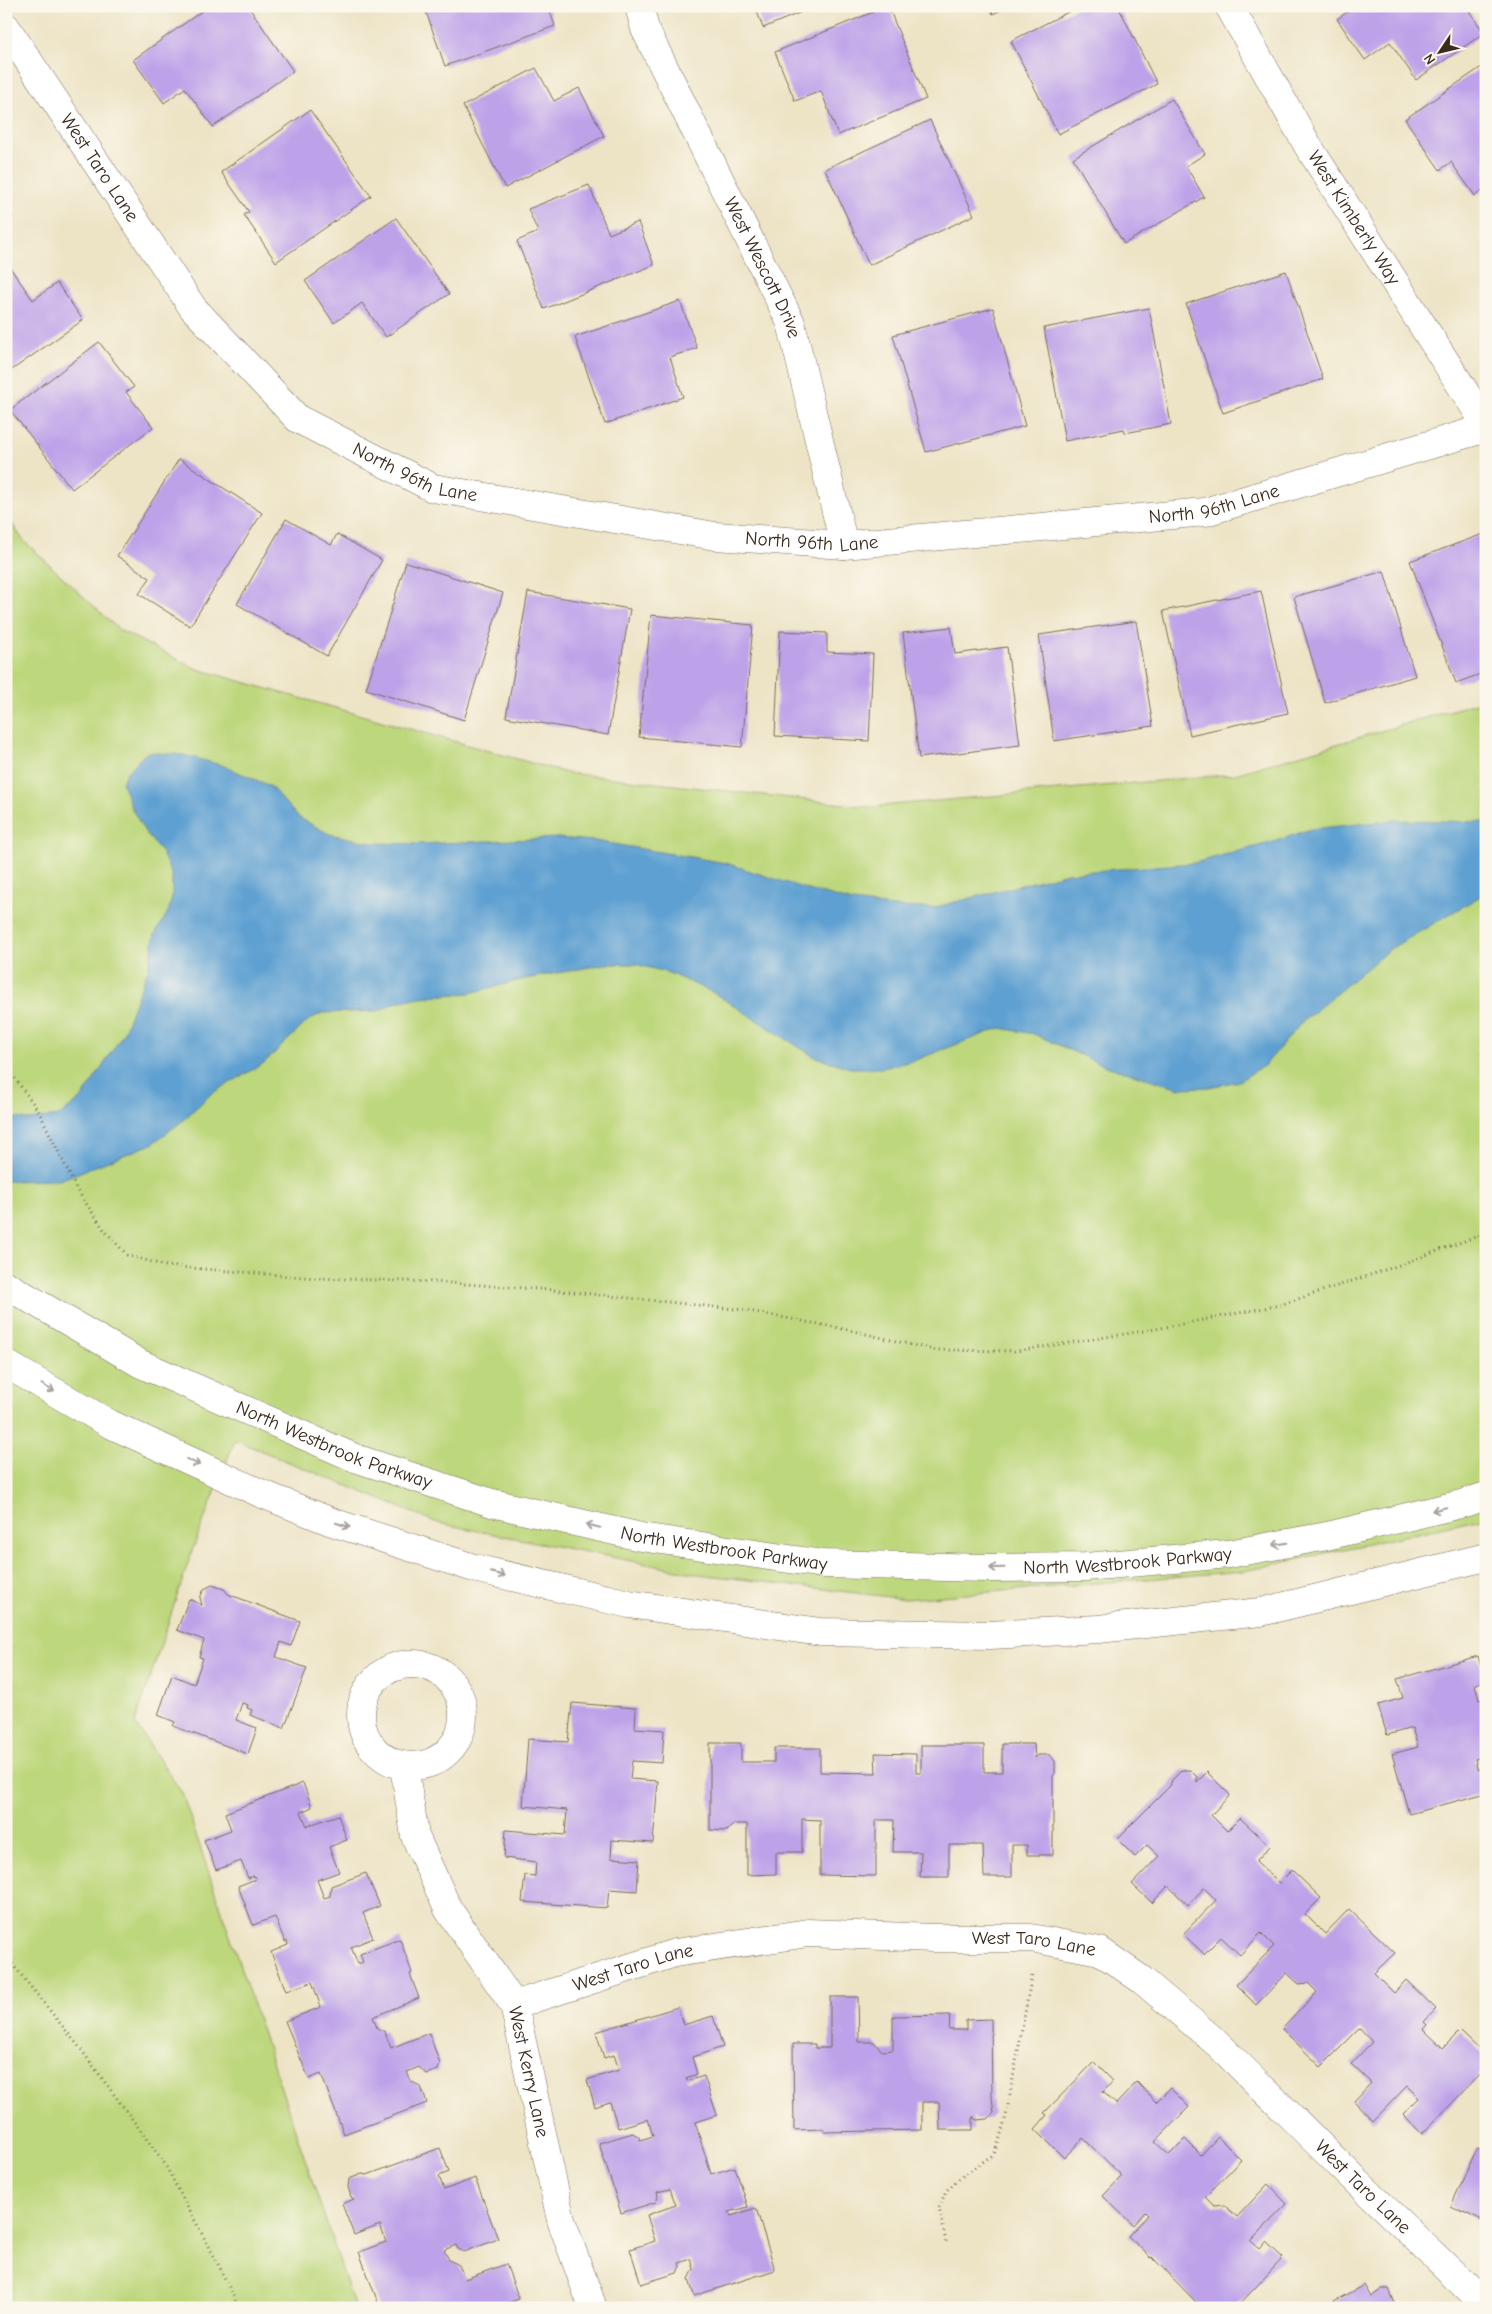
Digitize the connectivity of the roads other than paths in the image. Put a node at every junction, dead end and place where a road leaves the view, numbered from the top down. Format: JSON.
{"nodes":[{"id":1,"x":639,"y":6,"type":"edge"},
{"id":2,"x":1229,"y":6,"type":"edge"},
{"id":3,"x":6,"y":27,"type":"edge"},
{"id":4,"x":193,"y":308,"type":"joint"},
{"id":5,"x":1486,"y":426,"type":"edge"},
{"id":6,"x":844,"y":545,"type":"junction"},
{"id":7,"x":6,"y":1285,"type":"edge"},
{"id":8,"x":6,"y":1364,"type":"edge"},
{"id":9,"x":1486,"y":1496,"type":"edge"},
{"id":10,"x":1486,"y":1558,"type":"edge"},
{"id":11,"x":404,"y":1766,"type":"dead end"},
{"id":12,"x":514,"y":2005,"type":"junction"},
{"id":13,"x":1486,"y":2304,"type":"edge"},
{"id":14,"x":593,"y":2308,"type":"edge"}],
"edges":[{"from":1,"to":6,"type":"street","name":"West Wescott Drive"},
{"from":2,"to":5,"type":"street","name":"West Kimberly Way"},
{"from":3,"to":4,"type":"street","name":"West Taro Lane"},
{"from":4,"to":6,"type":"street","name":"North 96th Lane"},
{"from":5,"to":6,"type":"street","name":"North 96th Lane"},
{"from":9,"to":7,"type":"street","name":"North Westbrook Parkway","one_way":true},
{"from":8,"to":10,"type":"street","one_way":true},
{"from":11,"to":12,"type":"street","name":"West Kerry Lane"},
{"from":12,"to":13,"type":"street","name":"West Taro Lane"},
{"from":12,"to":14,"type":"street","name":"West Kerry Lane"}]}
